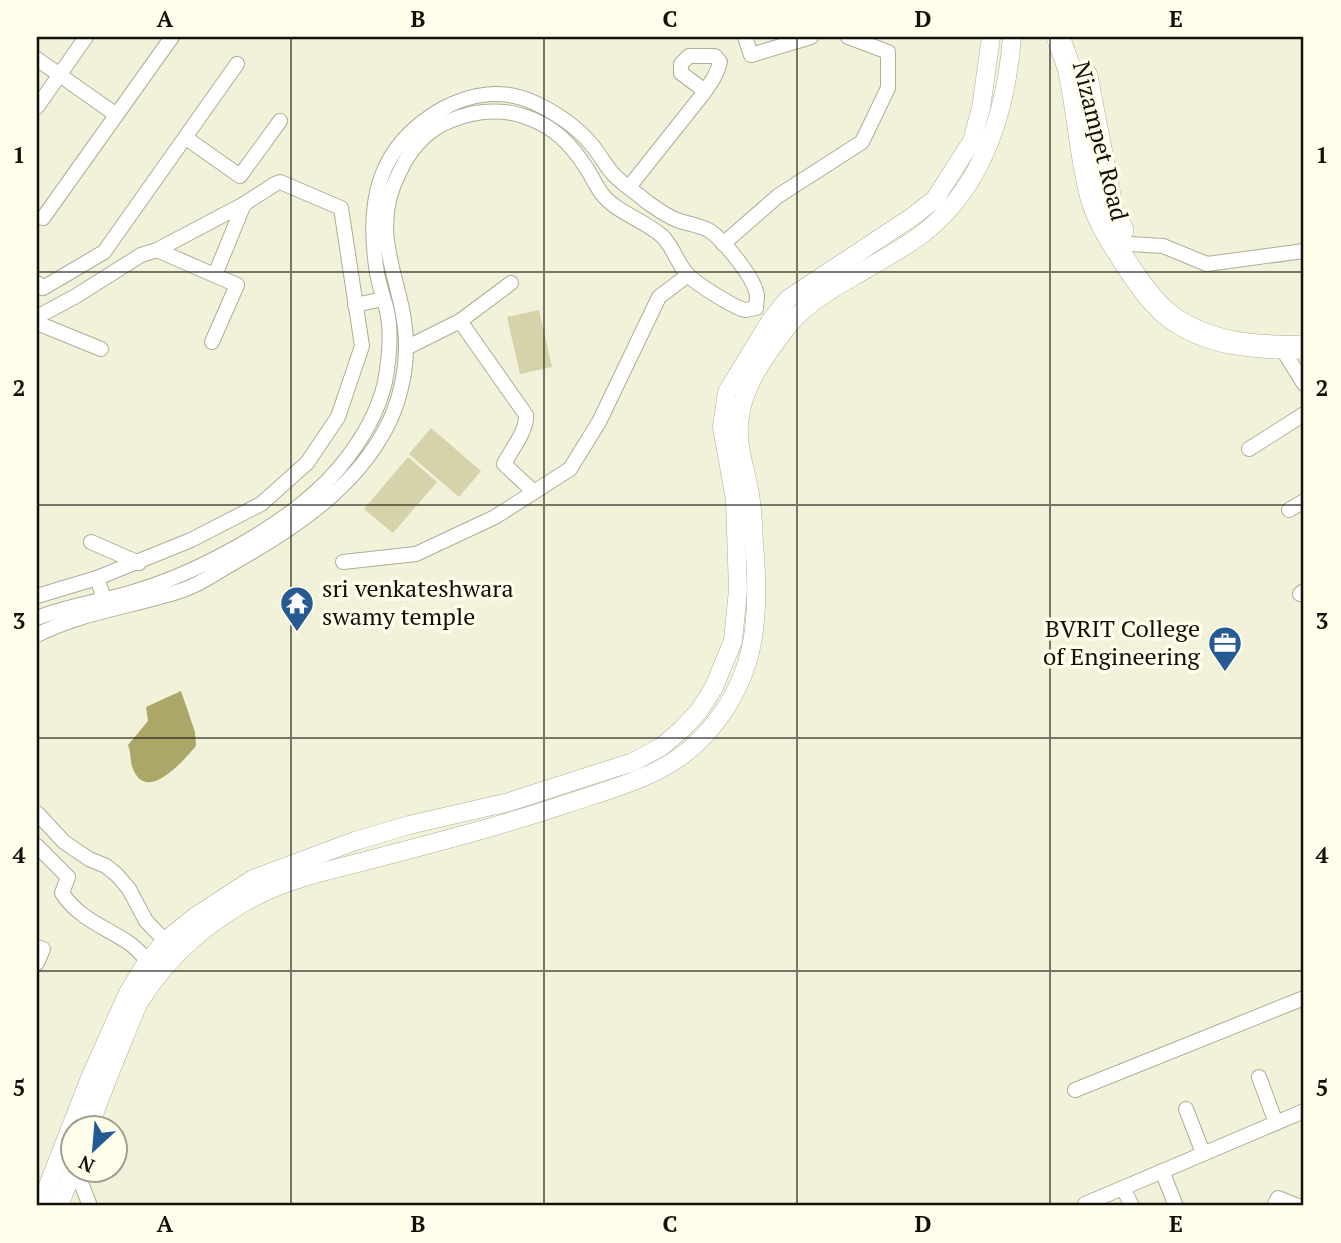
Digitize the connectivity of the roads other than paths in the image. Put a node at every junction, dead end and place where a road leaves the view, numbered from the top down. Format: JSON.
{"nodes":[{"id":1,"x":86,"y":37,"type":"edge"},
{"id":2,"x":172,"y":37,"type":"edge"},
{"id":3,"x":745,"y":37,"type":"edge"},
{"id":4,"x":811,"y":37,"type":"edge"},
{"id":5,"x":848,"y":37,"type":"edge"},
{"id":6,"x":991,"y":37,"type":"edge"},
{"id":7,"x":1012,"y":37,"type":"edge"},
{"id":8,"x":1058,"y":37,"type":"edge"},
{"id":9,"x":1073,"y":37,"type":"edge"},
{"id":10,"x":37,"y":59,"type":"edge"},
{"id":11,"x":237,"y":64,"type":"dead end"},
{"id":12,"x":59,"y":75,"type":"junction"},
{"id":13,"x":705,"y":91,"type":"dead end"},
{"id":14,"x":37,"y":107,"type":"edge"},
{"id":15,"x":115,"y":114,"type":"junction"},
{"id":16,"x":280,"y":121,"type":"dead end"},
{"id":17,"x":186,"y":138,"type":"junction"},
{"id":18,"x":629,"y":187,"type":"junction"},
{"id":19,"x":244,"y":205,"type":"junction"},
{"id":20,"x":43,"y":218,"type":"dead end"},
{"id":21,"x":674,"y":219,"type":"junction"},
{"id":22,"x":663,"y":237,"type":"junction"},
{"id":23,"x":723,"y":244,"type":"junction"},
{"id":24,"x":1130,"y":244,"type":"junction"},
{"id":25,"x":157,"y":250,"type":"junction"},
{"id":26,"x":1304,"y":251,"type":"edge"},
{"id":27,"x":378,"y":274,"type":"junction"},
{"id":28,"x":215,"y":275,"type":"junction"},
{"id":29,"x":688,"y":275,"type":"junction"},
{"id":30,"x":351,"y":280,"type":"junction"},
{"id":31,"x":37,"y":283,"type":"edge"},
{"id":32,"x":511,"y":283,"type":"dead end"},
{"id":33,"x":383,"y":299,"type":"junction"},
{"id":34,"x":355,"y":305,"type":"junction"},
{"id":35,"x":756,"y":308,"type":"junction"},
{"id":36,"x":37,"y":317,"type":"edge"},
{"id":37,"x":460,"y":321,"type":"junction"},
{"id":38,"x":37,"y":323,"type":"edge"},
{"id":39,"x":777,"y":325,"type":"junction"},
{"id":40,"x":1304,"y":332,"type":"edge"},
{"id":41,"x":212,"y":342,"type":"dead end"},
{"id":42,"x":1280,"y":347,"type":"junction"},
{"id":43,"x":1304,"y":347,"type":"edge"},
{"id":44,"x":406,"y":348,"type":"junction"},
{"id":45,"x":101,"y":349,"type":"dead end"},
{"id":46,"x":386,"y":365,"type":"junction"},
{"id":47,"x":404,"y":367,"type":"junction"},
{"id":48,"x":1304,"y":384,"type":"edge"},
{"id":49,"x":1304,"y":414,"type":"edge"},
{"id":50,"x":1249,"y":449,"type":"dead end"},
{"id":51,"x":534,"y":492,"type":"junction"},
{"id":52,"x":1304,"y":501,"type":"edge"},
{"id":53,"x":1289,"y":510,"type":"dead end"},
{"id":54,"x":91,"y":542,"type":"dead end"},
{"id":55,"x":343,"y":562,"type":"dead end"},
{"id":56,"x":139,"y":563,"type":"junction"},
{"id":57,"x":120,"y":570,"type":"junction"},
{"id":58,"x":97,"y":579,"type":"junction"},
{"id":59,"x":37,"y":596,"type":"edge"},
{"id":60,"x":118,"y":599,"type":"junction"},
{"id":61,"x":37,"y":618,"type":"edge"},
{"id":62,"x":37,"y":635,"type":"edge"},
{"id":63,"x":37,"y":813,"type":"edge"},
{"id":64,"x":37,"y":846,"type":"edge"},
{"id":65,"x":89,"y":859,"type":"junction"},
{"id":66,"x":68,"y":877,"type":"junction"},
{"id":67,"x":146,"y":921,"type":"junction"},
{"id":68,"x":130,"y":944,"type":"junction"},
{"id":69,"x":37,"y":947,"type":"edge"},
{"id":70,"x":171,"y":947,"type":"junction"},
{"id":71,"x":37,"y":963,"type":"edge"},
{"id":72,"x":154,"y":967,"type":"junction"},
{"id":73,"x":1304,"y":998,"type":"edge"},
{"id":74,"x":1259,"y":1077,"type":"dead end"},
{"id":75,"x":1075,"y":1090,"type":"dead end"},
{"id":76,"x":1186,"y":1110,"type":"dead end"},
{"id":77,"x":1304,"y":1111,"type":"edge"},
{"id":78,"x":95,"y":1114,"type":"edge"},
{"id":79,"x":1276,"y":1123,"type":"junction"},
{"id":80,"x":1203,"y":1153,"type":"junction"},
{"id":81,"x":1162,"y":1171,"type":"junction"},
{"id":82,"x":69,"y":1184,"type":"edge"},
{"id":83,"x":81,"y":1184,"type":"edge"},
{"id":84,"x":1123,"y":1188,"type":"junction"},
{"id":85,"x":1085,"y":1204,"type":"dead end"},
{"id":86,"x":40,"y":1206,"type":"edge"},
{"id":87,"x":59,"y":1206,"type":"edge"},
{"id":88,"x":90,"y":1206,"type":"edge"},
{"id":89,"x":1132,"y":1206,"type":"edge"},
{"id":90,"x":1177,"y":1206,"type":"edge"},
{"id":91,"x":1274,"y":1206,"type":"edge"},
{"id":92,"x":1298,"y":1206,"type":"edge"}],
"edges":[{"from":1,"to":12,"type":"street"},
{"from":2,"to":15,"type":"street"},
{"from":3,"to":4,"type":"street"},
{"from":5,"to":23,"type":"street"},
{"from":6,"to":39,"type":"street"},
{"from":7,"to":39,"type":"street"},
{"from":8,"to":42,"type":"main road","name":"Nizampet Road"},
{"from":9,"to":24,"type":"main road","name":"Nizampet Road"},
{"from":10,"to":12,"type":"street"},
{"from":11,"to":17,"type":"street"},
{"from":12,"to":14,"type":"street"},
{"from":12,"to":15,"type":"street"},
{"from":13,"to":18,"type":"street"},
{"from":15,"to":20,"type":"street"},
{"from":16,"to":17,"type":"street"},
{"from":17,"to":31,"type":"street"},
{"from":18,"to":21,"type":"street"},
{"from":18,"to":27,"type":"street"},
{"from":19,"to":25,"type":"street"},
{"from":19,"to":28,"type":"street"},
{"from":19,"to":30,"type":"street"},
{"from":21,"to":22,"type":"street"},
{"from":21,"to":23,"type":"street"},
{"from":22,"to":29,"type":"street"},
{"from":22,"to":44,"type":"street"},
{"from":23,"to":35,"type":"street"},
{"from":24,"to":26,"type":"street"},
{"from":24,"to":40,"type":"main road","name":"Nizampet Road"},
{"from":25,"to":28,"type":"street"},
{"from":25,"to":36,"type":"street"},
{"from":27,"to":30,"type":"street"},
{"from":27,"to":33,"type":"street"},
{"from":28,"to":41,"type":"street"},
{"from":29,"to":35,"type":"street"},
{"from":29,"to":51,"type":"street"},
{"from":30,"to":34,"type":"street"},
{"from":32,"to":37,"type":"street"},
{"from":33,"to":34,"type":"street"},
{"from":33,"to":46,"type":"street"},
{"from":34,"to":56,"type":"street"},
{"from":35,"to":39,"type":"street"},
{"from":37,"to":44,"type":"street"},
{"from":37,"to":51,"type":"street"},
{"from":38,"to":45,"type":"street"},
{"from":39,"to":70,"type":"street"},
{"from":42,"to":43,"type":"main road","name":"Nizampet Road"},
{"from":42,"to":48,"type":"street"},
{"from":44,"to":47,"type":"street"},
{"from":46,"to":47,"type":"street"},
{"from":46,"to":60,"type":"street"},
{"from":47,"to":60,"type":"street"},
{"from":49,"to":50,"type":"street"},
{"from":51,"to":55,"type":"street"},
{"from":52,"to":53,"type":"street"},
{"from":54,"to":56,"type":"street"},
{"from":56,"to":57,"type":"street"},
{"from":57,"to":58,"type":"street"},
{"from":57,"to":60,"type":"street"},
{"from":58,"to":59,"type":"street"},
{"from":58,"to":60,"type":"street"},
{"from":60,"to":61,"type":"street"},
{"from":60,"to":62,"type":"street"},
{"from":63,"to":65,"type":"street"},
{"from":64,"to":66,"type":"street"},
{"from":65,"to":66,"type":"street"},
{"from":65,"to":67,"type":"street"},
{"from":66,"to":68,"type":"street"},
{"from":67,"to":68,"type":"street"},
{"from":67,"to":70,"type":"street"},
{"from":68,"to":72,"type":"street"},
{"from":69,"to":71,"type":"street"},
{"from":70,"to":72,"type":"street"},
{"from":72,"to":78,"type":"street"},
{"from":72,"to":86,"type":"street"},
{"from":73,"to":75,"type":"street"},
{"from":74,"to":79,"type":"street"},
{"from":76,"to":80,"type":"street"},
{"from":77,"to":79,"type":"street"},
{"from":79,"to":80,"type":"street"},
{"from":80,"to":81,"type":"street"},
{"from":81,"to":84,"type":"street"},
{"from":81,"to":90,"type":"street"},
{"from":82,"to":87,"type":"street"},
{"from":83,"to":88,"type":"street"},
{"from":84,"to":85,"type":"street"},
{"from":84,"to":89,"type":"street"},
{"from":91,"to":92,"type":"street"}]}
